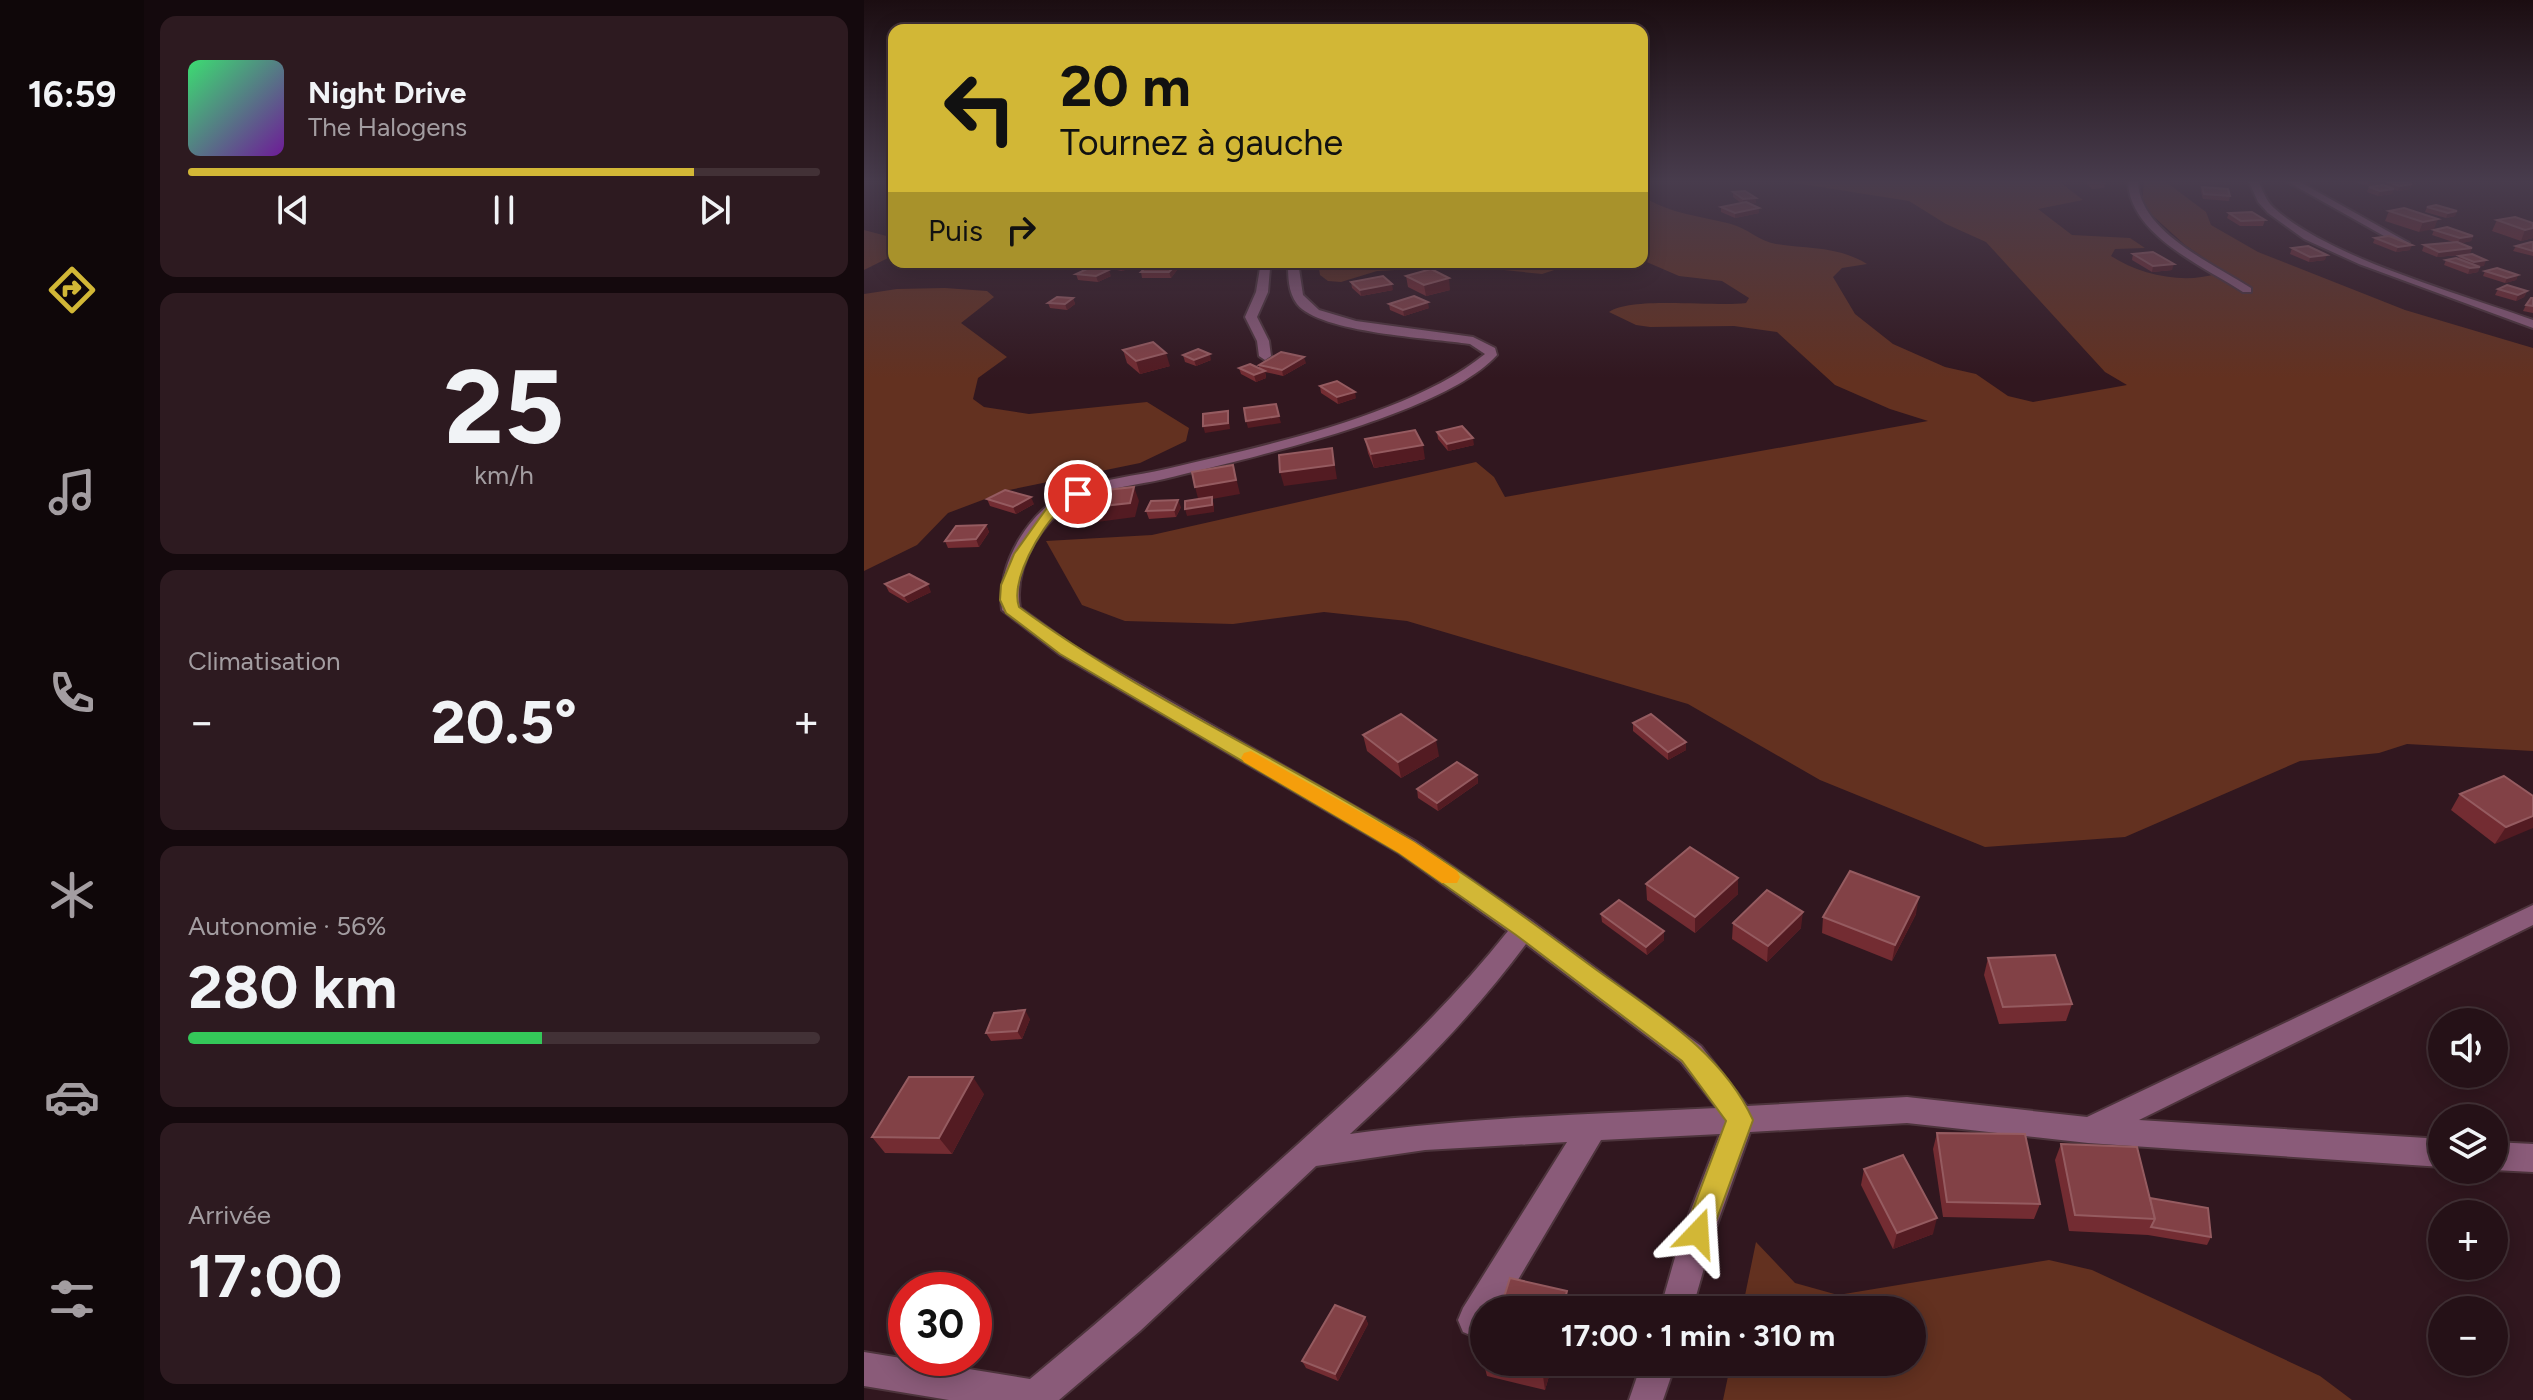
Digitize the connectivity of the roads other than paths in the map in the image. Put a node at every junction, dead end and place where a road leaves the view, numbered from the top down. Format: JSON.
{"nodes":[{"id":1,"x":2182,"y":247,"type":"edge"},
{"id":2,"x":2331,"y":247,"type":"edge"},
{"id":3,"x":1265,"y":268,"type":"edge"},
{"id":4,"x":1294,"y":268,"type":"edge"},
{"id":5,"x":2247,"y":290,"type":"dead end"},
{"id":6,"x":2533,"y":324,"type":"edge"},
{"id":7,"x":1265,"y":356,"type":"dead end"},
{"id":8,"x":2533,"y":914,"type":"edge"},
{"id":9,"x":1524,"y":929,"type":"junction"},
{"id":10,"x":1740,"y":1120,"type":"junction"},
{"id":11,"x":1594,"y":1125,"type":"junction"},
{"id":12,"x":2088,"y":1130,"type":"junction"},
{"id":13,"x":2428,"y":1152,"type":"edge"},
{"id":14,"x":1309,"y":1153,"type":"junction"},
{"id":15,"x":2508,"y":1157,"type":"edge"},
{"id":16,"x":2533,"y":1158,"type":"edge"},
{"id":17,"x":1490,"y":1296,"type":"edge"},
{"id":18,"x":1680,"y":1296,"type":"edge"},
{"id":19,"x":864,"y":1369,"type":"edge"},
{"id":20,"x":1654,"y":1376,"type":"edge"},
{"id":21,"x":1034,"y":1398,"type":"edge"},
{"id":22,"x":1646,"y":1400,"type":"edge"}],
"edges":[{"from":1,"to":5,"type":"street"},
{"from":2,"to":6,"type":"street"},
{"from":3,"to":7,"type":"street"},
{"from":4,"to":9,"type":"street"},
{"from":8,"to":12,"type":"street"},
{"from":9,"to":10,"type":"street"},
{"from":9,"to":14,"type":"street"},
{"from":10,"to":11,"type":"street"},
{"from":10,"to":12,"type":"street"},
{"from":10,"to":18,"type":"street"},
{"from":11,"to":14,"type":"street"},
{"from":11,"to":17,"type":"street"},
{"from":12,"to":13,"type":"street"},
{"from":14,"to":21,"type":"street"},
{"from":15,"to":16,"type":"street"},
{"from":19,"to":21,"type":"street"},
{"from":20,"to":22,"type":"street"}]}
